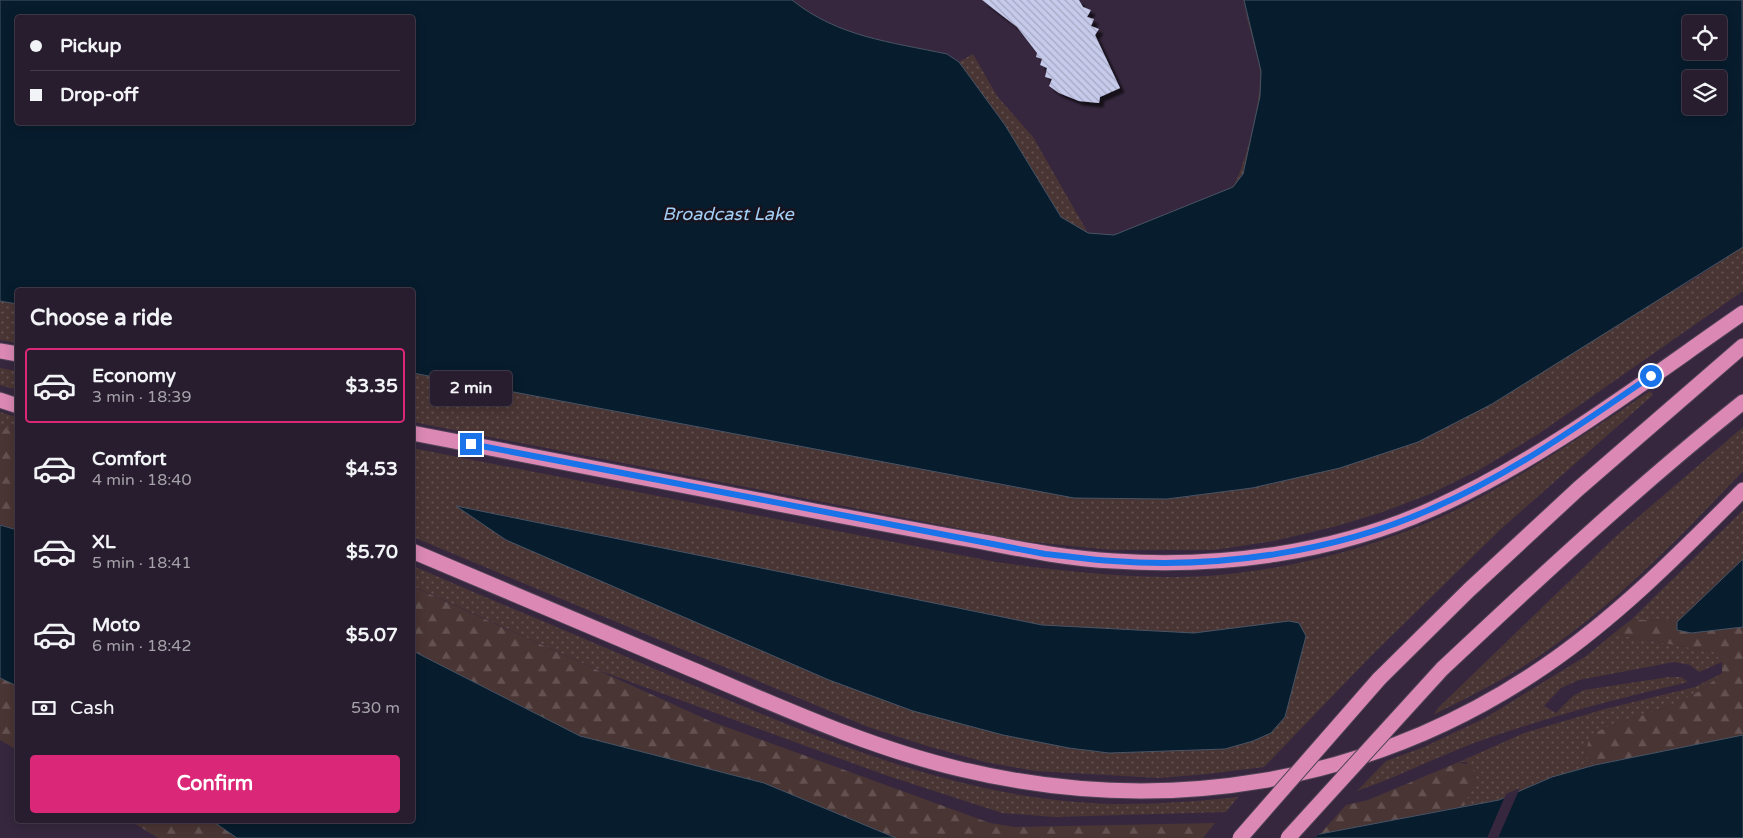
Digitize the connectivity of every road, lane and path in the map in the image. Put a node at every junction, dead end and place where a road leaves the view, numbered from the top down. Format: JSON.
{"nodes":[{"id":1,"x":1743,"y":314,"type":"edge"},
{"id":2,"x":1743,"y":346,"type":"edge"},
{"id":3,"x":0,"y":350,"type":"edge"},
{"id":4,"x":15,"y":353,"type":"edge"},
{"id":5,"x":0,"y":400,"type":"edge"},
{"id":6,"x":1743,"y":402,"type":"edge"},
{"id":7,"x":15,"y":405,"type":"edge"},
{"id":8,"x":415,"y":434,"type":"edge"},
{"id":9,"x":1743,"y":490,"type":"edge"},
{"id":10,"x":415,"y":552,"type":"edge"},
{"id":11,"x":1240,"y":838,"type":"edge"},
{"id":12,"x":1288,"y":838,"type":"edge"}],
"edges":[{"from":1,"to":8,"type":"highway"},
{"from":2,"to":11,"type":"highway","bridge":true},
{"from":3,"to":4,"type":"highway"},
{"from":5,"to":7,"type":"highway"},
{"from":6,"to":12,"type":"highway","bridge":true},
{"from":9,"to":10,"type":"highway"}]}
